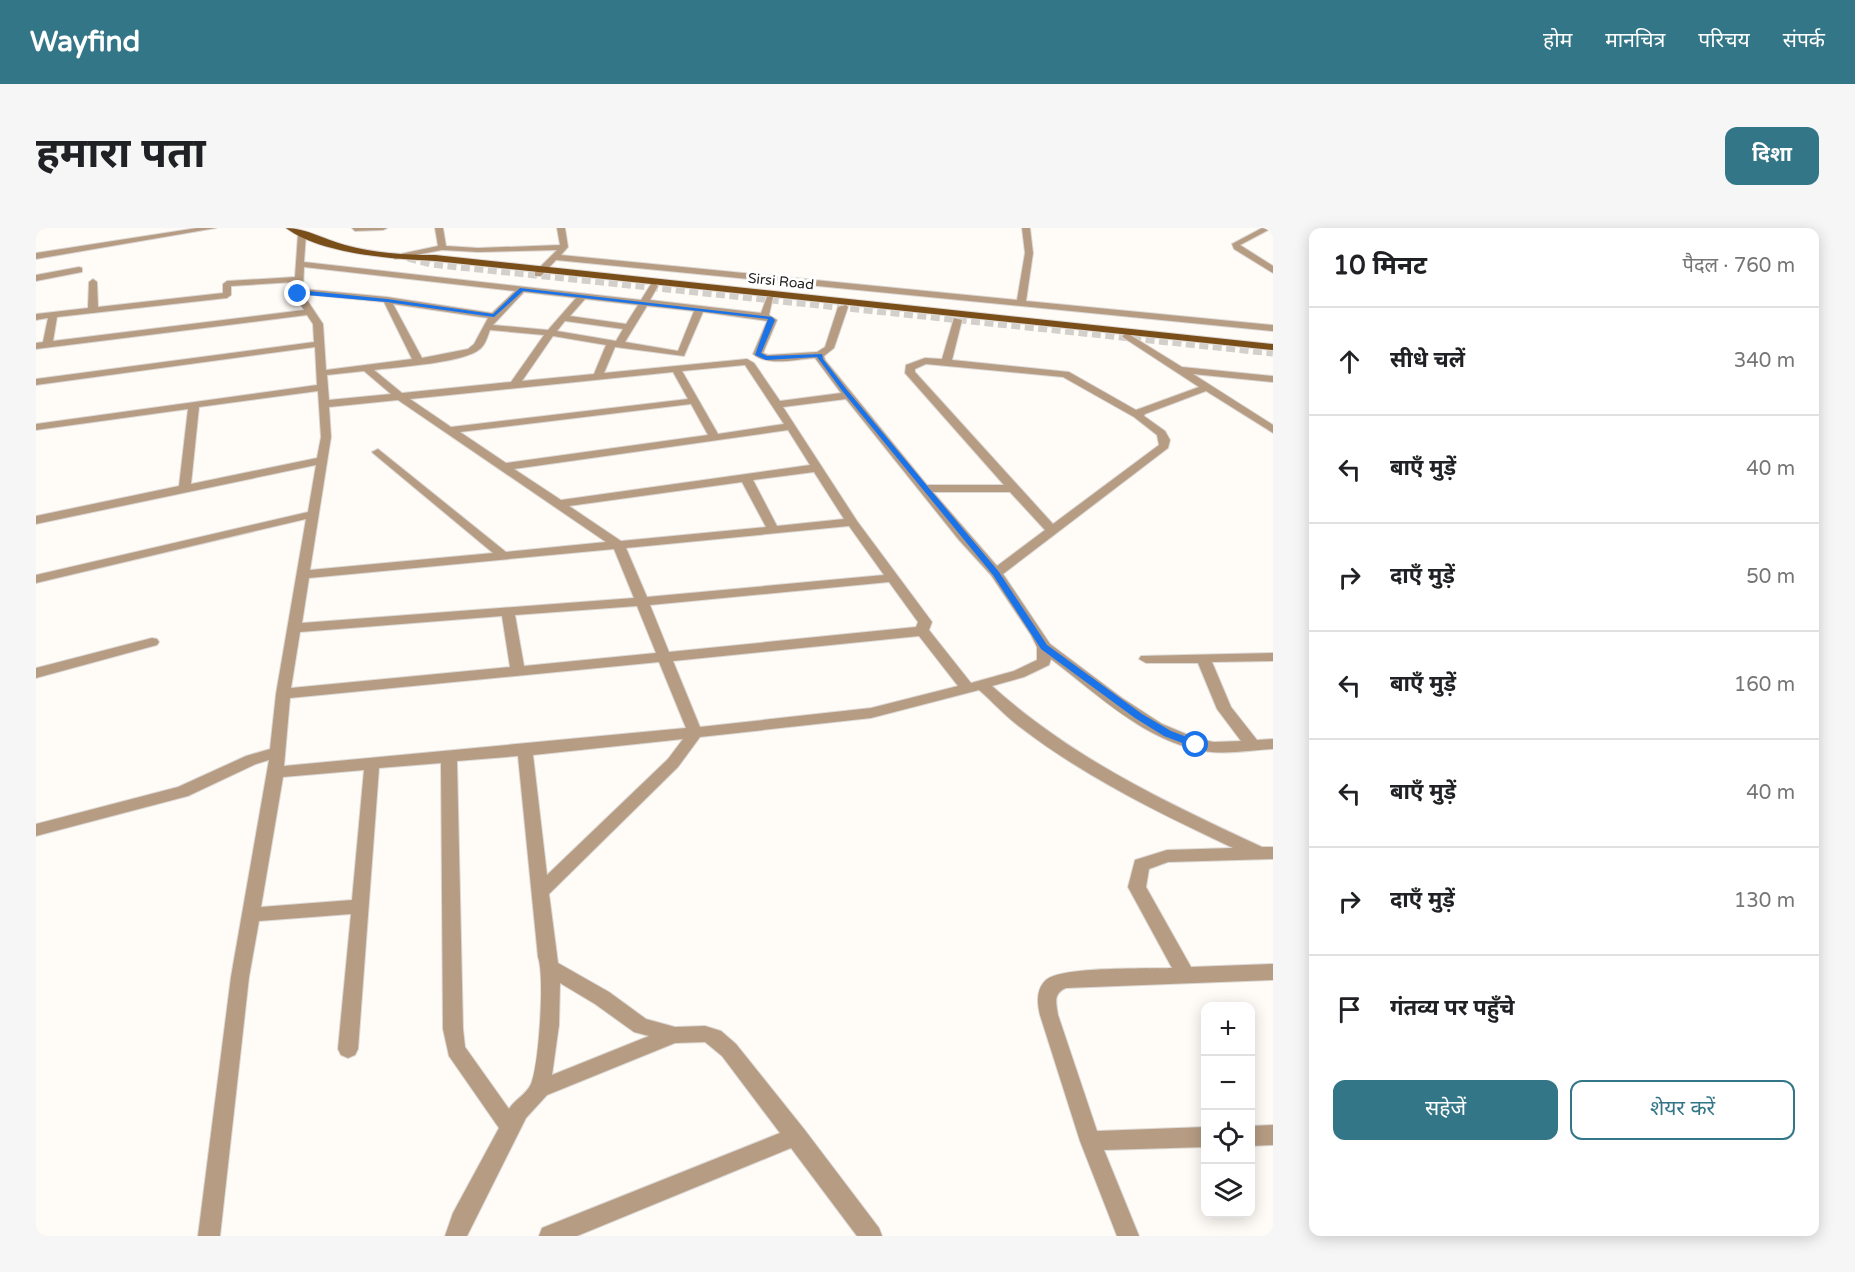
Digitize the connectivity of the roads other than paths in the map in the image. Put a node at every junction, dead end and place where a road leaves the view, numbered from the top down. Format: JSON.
{"nodes":[{"id":1,"x":212,"y":228,"type":"edge"},
{"id":2,"x":383,"y":228,"type":"edge"},
{"id":3,"x":439,"y":228,"type":"edge"},
{"id":4,"x":561,"y":228,"type":"edge"},
{"id":5,"x":1026,"y":228,"type":"edge"},
{"id":6,"x":1268,"y":228,"type":"edge"},
{"id":7,"x":355,"y":229,"type":"edge"},
{"id":8,"x":296,"y":231,"type":"edge"},
{"id":9,"x":564,"y":247,"type":"junction"},
{"id":10,"x":442,"y":248,"type":"junction"},
{"id":11,"x":72,"y":250,"type":"junction"},
{"id":12,"x":36,"y":256,"type":"edge"},
{"id":13,"x":402,"y":257,"type":"junction"},
{"id":14,"x":555,"y":257,"type":"junction"},
{"id":15,"x":79,"y":270,"type":"junction"},
{"id":16,"x":1273,"y":270,"type":"edge"},
{"id":17,"x":540,"y":272,"type":"junction"},
{"id":18,"x":386,"y":274,"type":"junction"},
{"id":19,"x":36,"y":278,"type":"edge"},
{"id":20,"x":299,"y":278,"type":"junction"},
{"id":21,"x":82,"y":280,"type":"dead end"},
{"id":22,"x":93,"y":282,"type":"dead end"},
{"id":23,"x":654,"y":286,"type":"dead end"},
{"id":24,"x":522,"y":289,"type":"junction"},
{"id":25,"x":582,"y":296,"type":"junction"},
{"id":26,"x":770,"y":299,"type":"dead end"},
{"id":27,"x":387,"y":300,"type":"junction"},
{"id":28,"x":1021,"y":303,"type":"junction"},
{"id":29,"x":644,"y":304,"type":"junction"},
{"id":30,"x":843,"y":307,"type":"dead end"},
{"id":31,"x":93,"y":310,"type":"junction"},
{"id":32,"x":699,"y":310,"type":"junction"},
{"id":33,"x":309,"y":312,"type":"junction"},
{"id":34,"x":53,"y":314,"type":"junction"},
{"id":35,"x":36,"y":316,"type":"edge"},
{"id":36,"x":494,"y":316,"type":"junction"},
{"id":37,"x":764,"y":316,"type":"junction"},
{"id":38,"x":564,"y":318,"type":"junction"},
{"id":39,"x":957,"y":320,"type":"dead end"},
{"id":40,"x":486,"y":327,"type":"junction"},
{"id":41,"x":629,"y":327,"type":"junction"},
{"id":42,"x":1273,"y":328,"type":"edge"},
{"id":43,"x":550,"y":333,"type":"junction"},
{"id":44,"x":1127,"y":336,"type":"dead end"},
{"id":45,"x":319,"y":344,"type":"junction"},
{"id":46,"x":615,"y":344,"type":"junction"},
{"id":47,"x":47,"y":345,"type":"junction"},
{"id":48,"x":36,"y":346,"type":"edge"},
{"id":49,"x":1273,"y":347,"type":"edge"},
{"id":50,"x":819,"y":355,"type":"junction"},
{"id":51,"x":418,"y":361,"type":"junction"},
{"id":52,"x":946,"y":362,"type":"junction"},
{"id":53,"x":366,"y":368,"type":"junction"},
{"id":54,"x":676,"y":369,"type":"junction"},
{"id":55,"x":1180,"y":369,"type":"junction"},
{"id":56,"x":598,"y":376,"type":"junction"},
{"id":57,"x":1273,"y":379,"type":"edge"},
{"id":58,"x":322,"y":380,"type":"junction"},
{"id":59,"x":36,"y":382,"type":"edge"},
{"id":60,"x":514,"y":386,"type":"junction"},
{"id":61,"x":1208,"y":387,"type":"junction"},
{"id":62,"x":849,"y":395,"type":"junction"},
{"id":63,"x":402,"y":398,"type":"junction"},
{"id":64,"x":693,"y":401,"type":"junction"},
{"id":65,"x":194,"y":404,"type":"junction"},
{"id":66,"x":324,"y":404,"type":"junction"},
{"id":67,"x":777,"y":405,"type":"junction"},
{"id":68,"x":1138,"y":416,"type":"junction"},
{"id":69,"x":36,"y":427,"type":"edge"},
{"id":70,"x":789,"y":427,"type":"junction"},
{"id":71,"x":450,"y":430,"type":"junction"},
{"id":72,"x":1273,"y":430,"type":"edge"},
{"id":73,"x":715,"y":437,"type":"junction"},
{"id":74,"x":378,"y":452,"type":"dead end"},
{"id":75,"x":322,"y":460,"type":"junction"},
{"id":76,"x":504,"y":466,"type":"junction"},
{"id":77,"x":816,"y":468,"type":"junction"},
{"id":78,"x":746,"y":478,"type":"junction"},
{"id":79,"x":185,"y":488,"type":"junction"},
{"id":80,"x":1014,"y":488,"type":"junction"},
{"id":81,"x":924,"y":489,"type":"junction"},
{"id":82,"x":559,"y":504,"type":"junction"},
{"id":83,"x":313,"y":514,"type":"junction"},
{"id":84,"x":36,"y":520,"type":"edge"},
{"id":85,"x":852,"y":522,"type":"junction"},
{"id":86,"x":773,"y":529,"type":"junction"},
{"id":87,"x":1052,"y":530,"type":"junction"},
{"id":88,"x":619,"y":545,"type":"junction"},
{"id":89,"x":504,"y":556,"type":"junction"},
{"id":90,"x":996,"y":573,"type":"junction"},
{"id":91,"x":303,"y":575,"type":"junction"},
{"id":92,"x":891,"y":578,"type":"junction"},
{"id":93,"x":36,"y":579,"type":"edge"},
{"id":94,"x":640,"y":602,"type":"junction"},
{"id":95,"x":508,"y":612,"type":"junction"},
{"id":96,"x":294,"y":628,"type":"junction"},
{"id":97,"x":922,"y":630,"type":"junction"},
{"id":98,"x":152,"y":642,"type":"dead end"},
{"id":99,"x":1044,"y":647,"type":"junction"},
{"id":100,"x":1273,"y":657,"type":"edge"},
{"id":101,"x":664,"y":658,"type":"junction"},
{"id":102,"x":1203,"y":658,"type":"junction"},
{"id":103,"x":1146,"y":659,"type":"dead end"},
{"id":104,"x":518,"y":671,"type":"junction"},
{"id":105,"x":36,"y":673,"type":"edge"},
{"id":106,"x":975,"y":687,"type":"junction"},
{"id":107,"x":283,"y":694,"type":"junction"},
{"id":108,"x":694,"y":733,"type":"junction"},
{"id":109,"x":1252,"y":744,"type":"junction"},
{"id":110,"x":1273,"y":744,"type":"edge"},
{"id":111,"x":525,"y":750,"type":"junction"},
{"id":112,"x":277,"y":753,"type":"junction"},
{"id":113,"x":449,"y":758,"type":"junction"},
{"id":114,"x":372,"y":765,"type":"junction"},
{"id":115,"x":276,"y":772,"type":"junction"},
{"id":116,"x":36,"y":830,"type":"edge"},
{"id":117,"x":1266,"y":853,"type":"edge"},
{"id":118,"x":541,"y":891,"type":"junction"},
{"id":119,"x":360,"y":906,"type":"junction"},
{"id":120,"x":250,"y":915,"type":"junction"},
{"id":121,"x":551,"y":968,"type":"junction"},
{"id":122,"x":1273,"y":972,"type":"edge"},
{"id":123,"x":1185,"y":974,"type":"junction"},
{"id":124,"x":675,"y":1035,"type":"junction"},
{"id":125,"x":348,"y":1049,"type":"dead end"},
{"id":126,"x":540,"y":1089,"type":"junction"},
{"id":127,"x":510,"y":1127,"type":"junction"},
{"id":128,"x":1273,"y":1135,"type":"edge"},
{"id":129,"x":797,"y":1136,"type":"junction"},
{"id":130,"x":1255,"y":1136,"type":"edge"},
{"id":131,"x":1201,"y":1137,"type":"edge"},
{"id":132,"x":1090,"y":1141,"type":"junction"},
{"id":133,"x":209,"y":1236,"type":"edge"},
{"id":134,"x":456,"y":1236,"type":"edge"},
{"id":135,"x":550,"y":1236,"type":"edge"},
{"id":136,"x":871,"y":1236,"type":"edge"},
{"id":137,"x":1128,"y":1236,"type":"edge"}],
"edges":[{"from":1,"to":11,"type":"street"},
{"from":2,"to":7,"type":"street"},
{"from":3,"to":10,"type":"street"},
{"from":4,"to":9,"type":"street"},
{"from":5,"to":28,"type":"street"},
{"from":6,"to":16,"type":"street"},
{"from":8,"to":13,"type":"main road","name":"Sirsi Road"},
{"from":8,"to":20,"type":"street"},
{"from":9,"to":10,"type":"street"},
{"from":9,"to":14,"type":"street"},
{"from":10,"to":13,"type":"street"},
{"from":11,"to":12,"type":"street"},
{"from":11,"to":15,"type":"street"},
{"from":13,"to":17,"type":"main road","name":"Sirsi Road"},
{"from":13,"to":18,"type":"street"},
{"from":14,"to":17,"type":"street"},
{"from":14,"to":28,"type":"street"},
{"from":15,"to":19,"type":"street"},
{"from":15,"to":21,"type":"street"},
{"from":17,"to":49,"type":"main road","name":"Sirsi Road"},
{"from":18,"to":20,"type":"street"},
{"from":18,"to":24,"type":"street"},
{"from":20,"to":27,"type":"street"},
{"from":20,"to":31,"type":"street"},
{"from":20,"to":33,"type":"street"},
{"from":22,"to":31,"type":"street"},
{"from":23,"to":29,"type":"street"},
{"from":24,"to":25,"type":"street"},
{"from":24,"to":36,"type":"street"},
{"from":25,"to":29,"type":"street"},
{"from":25,"to":38,"type":"street"},
{"from":26,"to":37,"type":"street"},
{"from":27,"to":36,"type":"street"},
{"from":27,"to":51,"type":"street"},
{"from":28,"to":42,"type":"street"},
{"from":29,"to":32,"type":"street"},
{"from":29,"to":41,"type":"street"},
{"from":30,"to":50,"type":"street"},
{"from":31,"to":34,"type":"street"},
{"from":32,"to":37,"type":"street"},
{"from":32,"to":46,"type":"street"},
{"from":33,"to":45,"type":"street"},
{"from":33,"to":47,"type":"street"},
{"from":34,"to":35,"type":"street"},
{"from":34,"to":47,"type":"street"},
{"from":36,"to":40,"type":"street"},
{"from":37,"to":50,"type":"street"},
{"from":38,"to":41,"type":"street"},
{"from":38,"to":43,"type":"street"},
{"from":39,"to":52,"type":"street"},
{"from":40,"to":43,"type":"street"},
{"from":40,"to":51,"type":"street"},
{"from":41,"to":46,"type":"street"},
{"from":43,"to":46,"type":"street"},
{"from":43,"to":60,"type":"street"},
{"from":44,"to":55,"type":"street"},
{"from":45,"to":58,"type":"street"},
{"from":45,"to":59,"type":"street"},
{"from":46,"to":56,"type":"street"},
{"from":47,"to":48,"type":"street"},
{"from":50,"to":62,"type":"street"},
{"from":51,"to":53,"type":"street"},
{"from":52,"to":68,"type":"street"},
{"from":52,"to":80,"type":"street"},
{"from":53,"to":58,"type":"street"},
{"from":53,"to":63,"type":"street"},
{"from":54,"to":56,"type":"street"},
{"from":54,"to":64,"type":"street"},
{"from":54,"to":67,"type":"street"},
{"from":55,"to":57,"type":"street"},
{"from":55,"to":61,"type":"street"},
{"from":56,"to":60,"type":"street"},
{"from":58,"to":65,"type":"street"},
{"from":58,"to":66,"type":"street"},
{"from":60,"to":63,"type":"street"},
{"from":61,"to":68,"type":"street"},
{"from":61,"to":72,"type":"street"},
{"from":62,"to":67,"type":"street"},
{"from":62,"to":81,"type":"street"},
{"from":63,"to":66,"type":"street"},
{"from":63,"to":71,"type":"street"},
{"from":64,"to":71,"type":"street"},
{"from":64,"to":73,"type":"street"},
{"from":65,"to":69,"type":"street"},
{"from":65,"to":79,"type":"street"},
{"from":66,"to":75,"type":"street"},
{"from":67,"to":70,"type":"street"},
{"from":68,"to":87,"type":"street"},
{"from":70,"to":73,"type":"street"},
{"from":70,"to":77,"type":"street"},
{"from":71,"to":76,"type":"street"},
{"from":73,"to":76,"type":"street"},
{"from":74,"to":89,"type":"street"},
{"from":75,"to":79,"type":"street"},
{"from":75,"to":83,"type":"street"},
{"from":76,"to":82,"type":"street"},
{"from":77,"to":78,"type":"street"},
{"from":77,"to":85,"type":"street"},
{"from":78,"to":82,"type":"street"},
{"from":78,"to":86,"type":"street"},
{"from":79,"to":84,"type":"street"},
{"from":80,"to":81,"type":"street"},
{"from":80,"to":87,"type":"street"},
{"from":81,"to":90,"type":"street"},
{"from":82,"to":88,"type":"street"},
{"from":83,"to":91,"type":"street"},
{"from":83,"to":93,"type":"street"},
{"from":85,"to":86,"type":"street"},
{"from":85,"to":92,"type":"street"},
{"from":86,"to":88,"type":"street"},
{"from":87,"to":90,"type":"street"},
{"from":88,"to":89,"type":"street"},
{"from":88,"to":94,"type":"street"},
{"from":89,"to":91,"type":"street"},
{"from":90,"to":99,"type":"street"},
{"from":91,"to":96,"type":"street"},
{"from":92,"to":94,"type":"street"},
{"from":92,"to":97,"type":"street"},
{"from":94,"to":95,"type":"street"},
{"from":94,"to":101,"type":"street"},
{"from":95,"to":96,"type":"street"},
{"from":95,"to":104,"type":"street"},
{"from":96,"to":107,"type":"street"},
{"from":97,"to":101,"type":"street"},
{"from":97,"to":106,"type":"street"},
{"from":98,"to":105,"type":"street"},
{"from":99,"to":106,"type":"street"},
{"from":99,"to":109,"type":"street"},
{"from":100,"to":102,"type":"street"},
{"from":101,"to":104,"type":"street"},
{"from":101,"to":108,"type":"street"},
{"from":102,"to":103,"type":"street"},
{"from":102,"to":109,"type":"street"},
{"from":104,"to":107,"type":"street"},
{"from":106,"to":108,"type":"street"},
{"from":106,"to":117,"type":"street"},
{"from":107,"to":112,"type":"street"},
{"from":108,"to":111,"type":"street"},
{"from":108,"to":118,"type":"street"},
{"from":109,"to":110,"type":"street"},
{"from":111,"to":113,"type":"street"},
{"from":111,"to":118,"type":"street"},
{"from":112,"to":115,"type":"street"},
{"from":112,"to":116,"type":"street"},
{"from":113,"to":114,"type":"street"},
{"from":113,"to":127,"type":"street"},
{"from":114,"to":115,"type":"street"},
{"from":114,"to":119,"type":"street"},
{"from":115,"to":120,"type":"street"},
{"from":117,"to":123,"type":"street"},
{"from":118,"to":121,"type":"street"},
{"from":119,"to":120,"type":"street"},
{"from":119,"to":125,"type":"street"},
{"from":120,"to":133,"type":"street"},
{"from":121,"to":124,"type":"street"},
{"from":121,"to":126,"type":"street"},
{"from":122,"to":123,"type":"street"},
{"from":123,"to":132,"type":"street"},
{"from":124,"to":126,"type":"street"},
{"from":124,"to":129,"type":"street"},
{"from":126,"to":127,"type":"street"},
{"from":127,"to":134,"type":"street"},
{"from":128,"to":130,"type":"street"},
{"from":129,"to":135,"type":"street"},
{"from":129,"to":136,"type":"street"},
{"from":131,"to":132,"type":"street"},
{"from":132,"to":137,"type":"street"}]}
